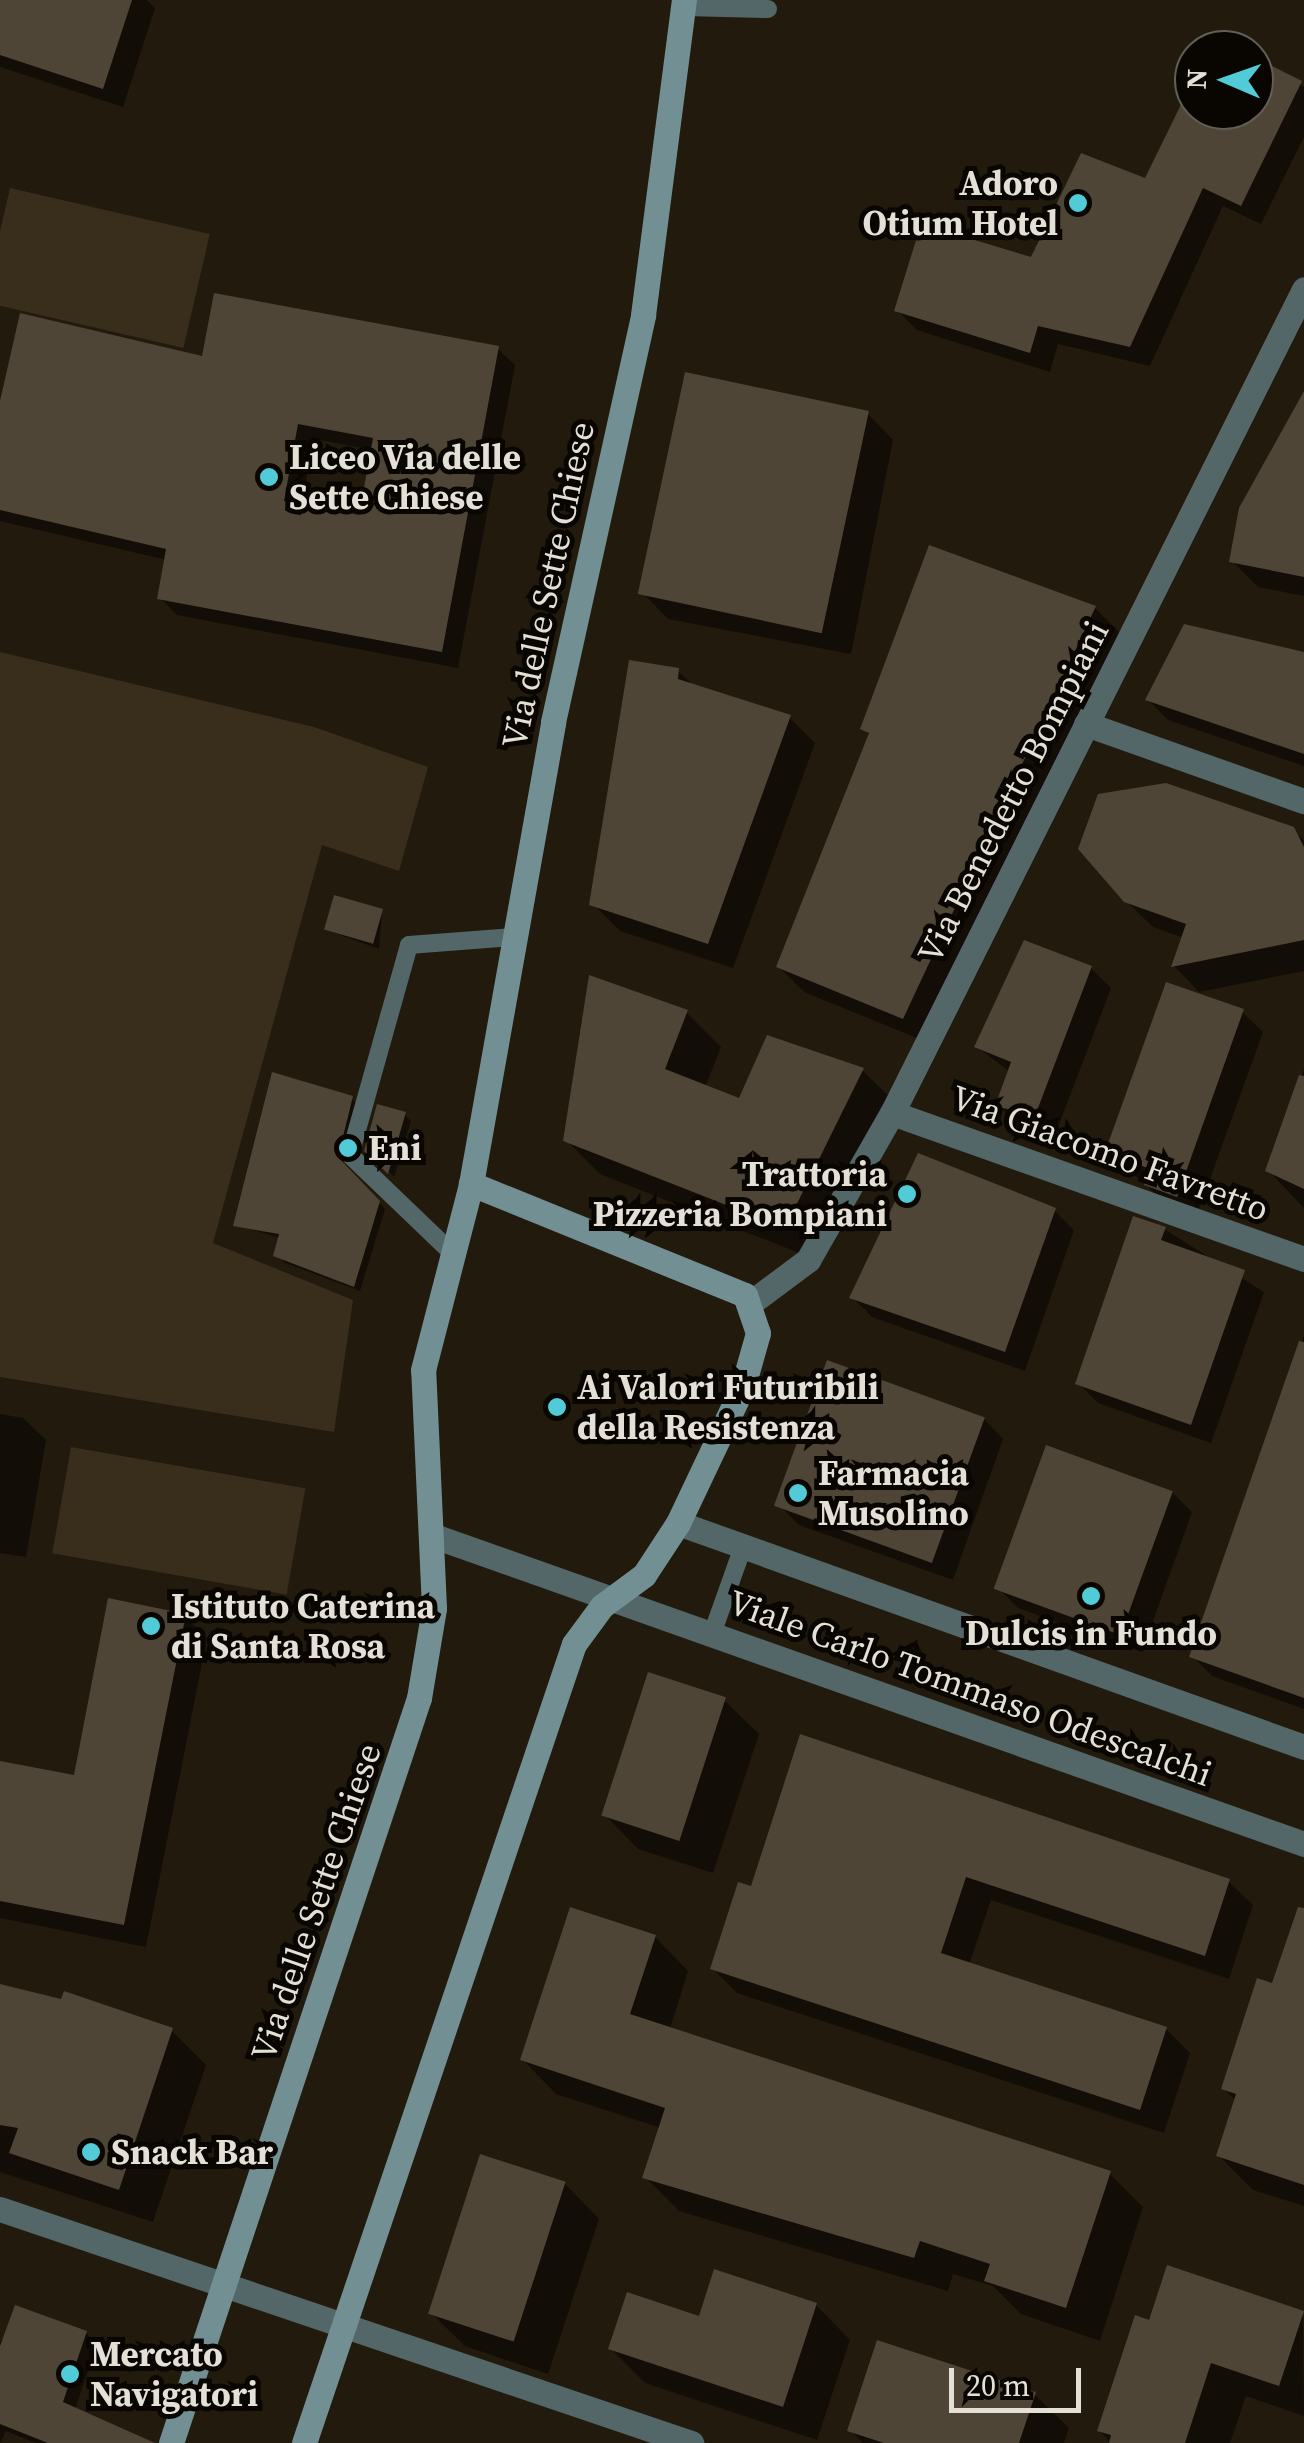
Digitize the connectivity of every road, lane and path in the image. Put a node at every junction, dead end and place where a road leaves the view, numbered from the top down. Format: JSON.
{"nodes":[{"id":1,"x":684,"y":4,"type":"edge"},
{"id":2,"x":768,"y":9,"type":"dead end"},
{"id":3,"x":1304,"y":288,"type":"edge"},
{"id":4,"x":1086,"y":724,"type":"junction"},
{"id":5,"x":1304,"y":801,"type":"edge"},
{"id":6,"x":513,"y":938,"type":"junction"},
{"id":7,"x":892,"y":1113,"type":"junction"},
{"id":8,"x":470,"y":1184,"type":"junction"},
{"id":9,"x":450,"y":1251,"type":"junction"},
{"id":10,"x":1304,"y":1259,"type":"edge"},
{"id":11,"x":753,"y":1302,"type":"junction"},
{"id":12,"x":678,"y":1524,"type":"junction"},
{"id":13,"x":431,"y":1535,"type":"junction"},
{"id":14,"x":744,"y":1547,"type":"junction"},
{"id":15,"x":614,"y":1598,"type":"junction"},
{"id":16,"x":712,"y":1634,"type":"junction"},
{"id":17,"x":1304,"y":1747,"type":"edge"},
{"id":18,"x":1304,"y":1844,"type":"edge"},
{"id":19,"x":0,"y":2210,"type":"edge"},
{"id":20,"x":224,"y":2284,"type":"junction"},
{"id":21,"x":343,"y":2324,"type":"junction"},
{"id":22,"x":171,"y":2443,"type":"edge"},
{"id":23,"x":304,"y":2443,"type":"edge"},
{"id":24,"x":691,"y":2443,"type":"edge"}],
"edges":[{"from":1,"to":2,"type":"lane"},
{"from":1,"to":6,"type":"main road","name":"Via delle Sette Chiese"},
{"from":3,"to":4,"type":"street","name":"Via Benedetto Bompiani"},
{"from":4,"to":5,"type":"street"},
{"from":4,"to":7,"type":"street","name":"Via Benedetto Bompiani"},
{"from":6,"to":8,"type":"main road","name":"Via delle Sette Chiese"},
{"from":6,"to":9,"type":"lane"},
{"from":7,"to":10,"type":"street","name":"Via Giacomo Favretto"},
{"from":7,"to":11,"type":"street","name":"Via Benedetto Bompiani"},
{"from":8,"to":9,"type":"main road","name":"Via delle Sette Chiese"},
{"from":8,"to":11,"type":"main road"},
{"from":9,"to":13,"type":"main road","name":"Via delle Sette Chiese"},
{"from":11,"to":12,"type":"main road"},
{"from":12,"to":14,"type":"street","name":"Viale Carlo Tommaso Odescalchi"},
{"from":12,"to":15,"type":"main road"},
{"from":13,"to":15,"type":"street","name":"Viale Carlo Tommaso Odescalchi"},
{"from":13,"to":20,"type":"main road","name":"Via delle Sette Chiese"},
{"from":14,"to":16,"type":"lane"},
{"from":14,"to":17,"type":"street","name":"Viale Carlo Tommaso Odescalchi"},
{"from":15,"to":16,"type":"street","name":"Viale Carlo Tommaso Odescalchi"},
{"from":15,"to":21,"type":"main road"},
{"from":16,"to":18,"type":"street","name":"Viale Carlo Tommaso Odescalchi"},
{"from":19,"to":20,"type":"street"},
{"from":20,"to":21,"type":"street"},
{"from":20,"to":22,"type":"main road","name":"Via delle Sette Chiese"},
{"from":21,"to":23,"type":"main road"},
{"from":21,"to":24,"type":"street"}]}
